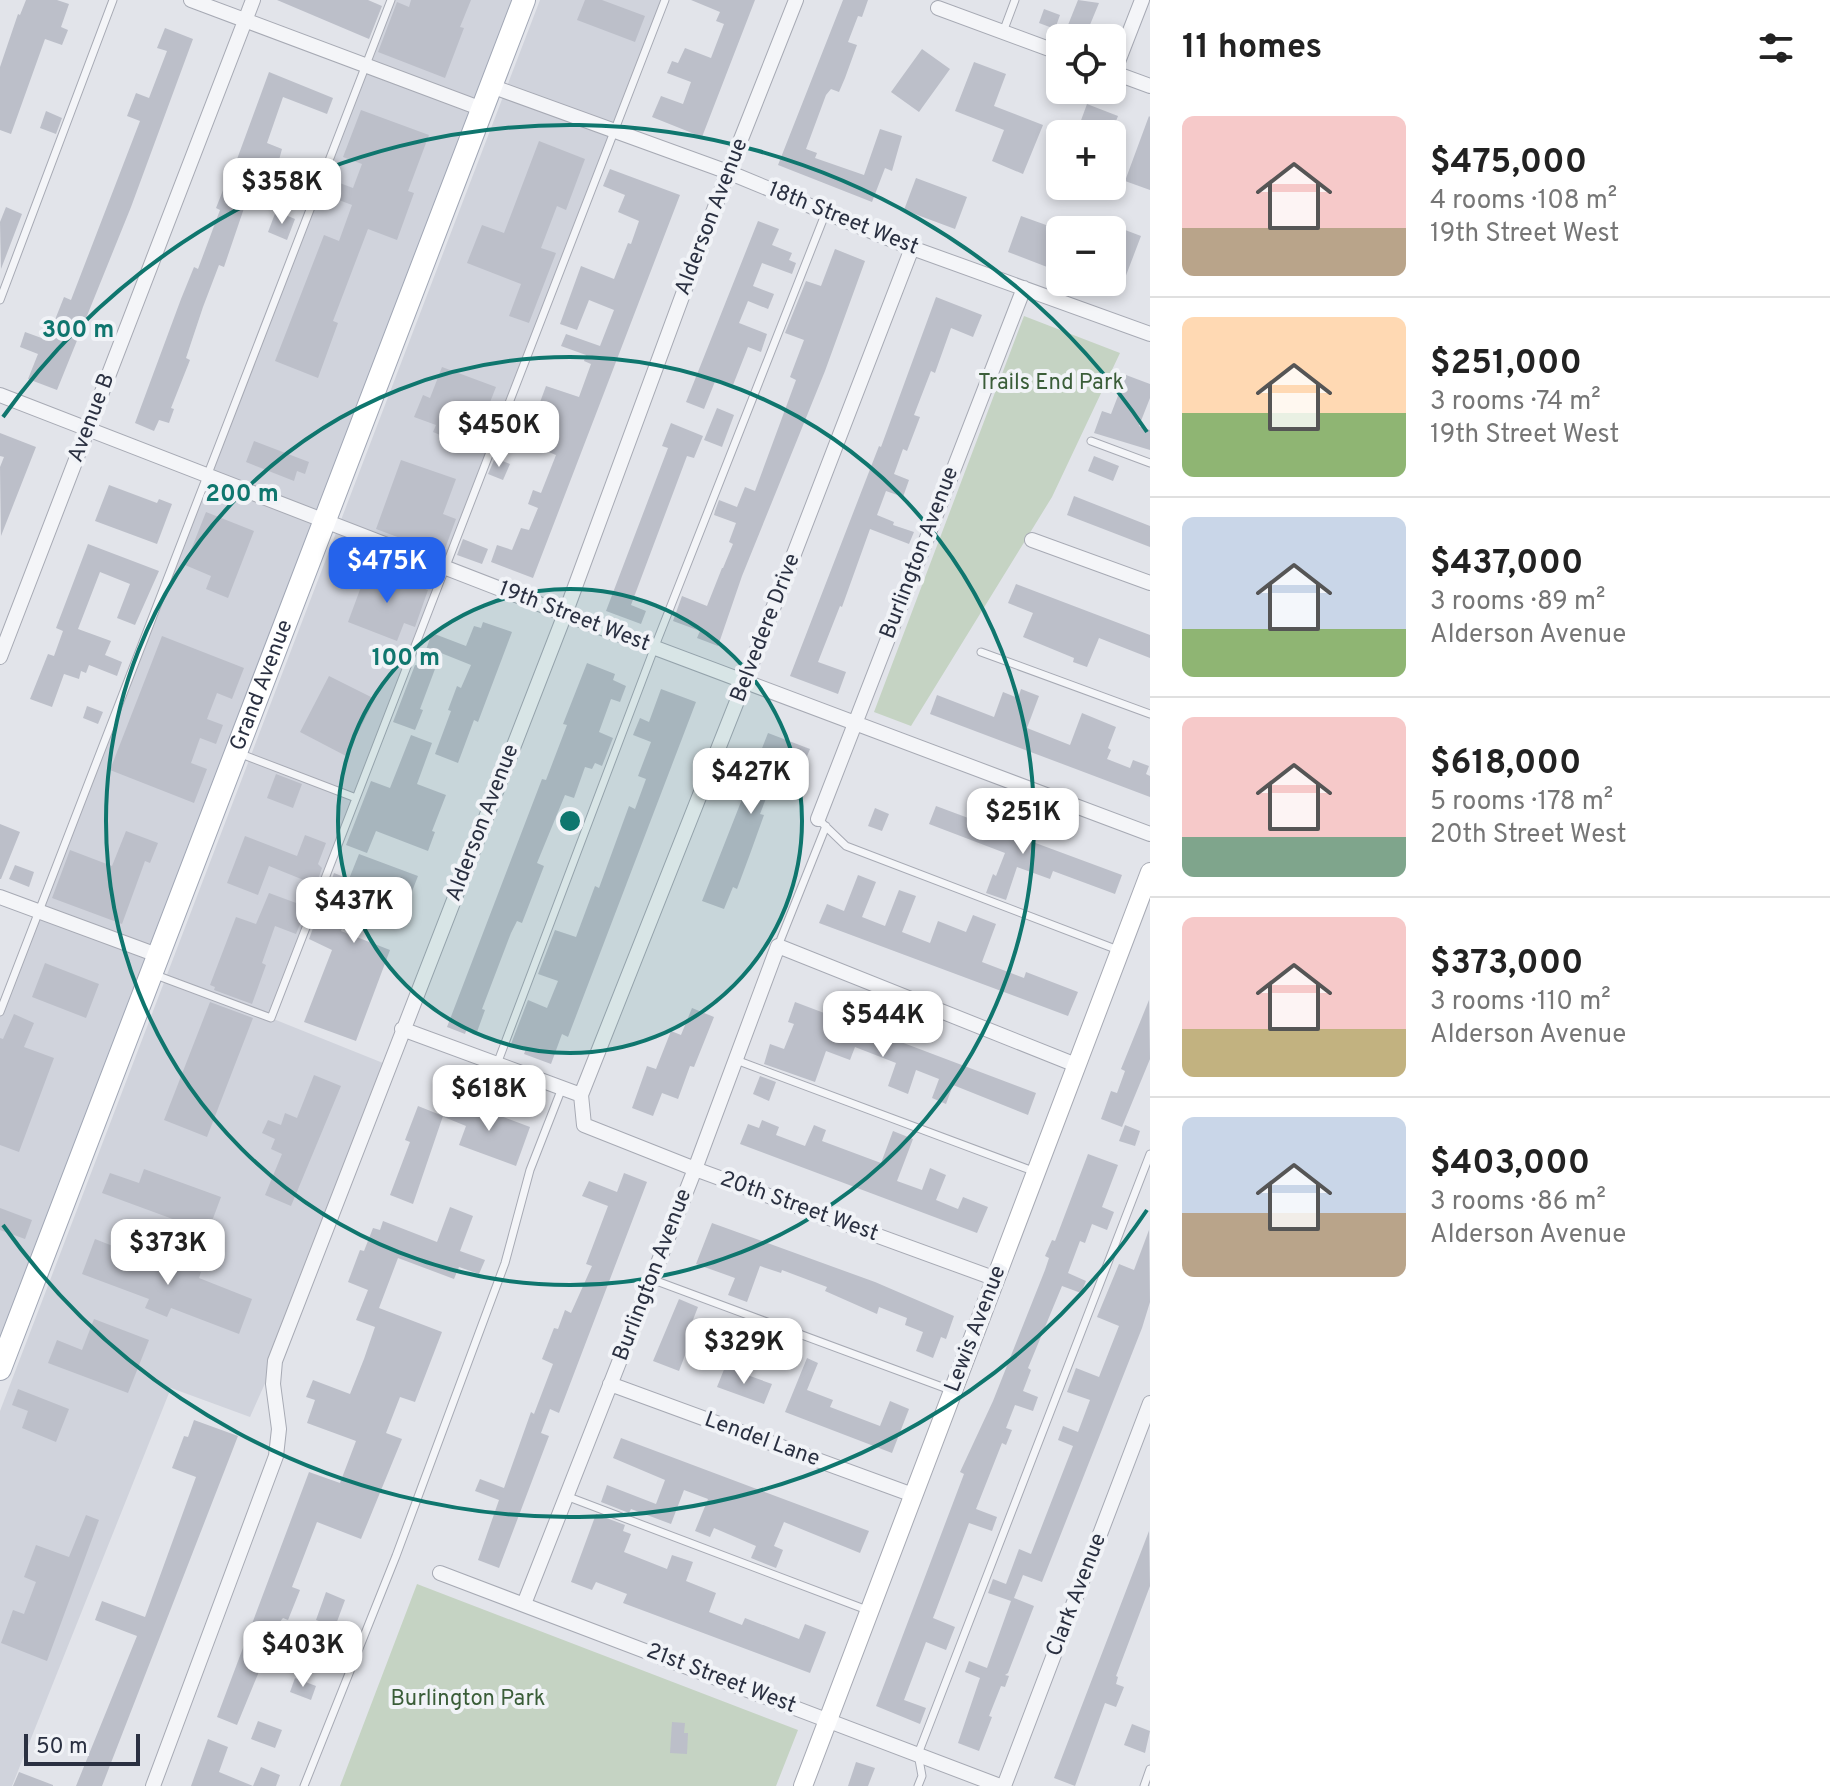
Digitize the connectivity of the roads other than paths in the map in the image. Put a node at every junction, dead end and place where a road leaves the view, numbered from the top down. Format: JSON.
{"nodes":[{"id":1,"x":113,"y":0,"type":"edge"},
{"id":2,"x":191,"y":0,"type":"edge"},
{"id":3,"x":253,"y":0,"type":"edge"},
{"id":4,"x":391,"y":0,"type":"edge"},
{"id":5,"x":524,"y":0,"type":"edge"},
{"id":6,"x":665,"y":0,"type":"edge"},
{"id":7,"x":796,"y":0,"type":"edge"},
{"id":8,"x":1015,"y":0,"type":"edge"},
{"id":9,"x":1142,"y":0,"type":"edge"},
{"id":10,"x":938,"y":8,"type":"dead end"},
{"id":11,"x":245,"y":20,"type":"junction"},
{"id":12,"x":1003,"y":32,"type":"junction"},
{"id":13,"x":1126,"y":40,"type":"edge"},
{"id":14,"x":1046,"y":48,"type":"edge"},
{"id":15,"x":366,"y":66,"type":"junction"},
{"id":16,"x":1126,"y":77,"type":"edge"},
{"id":17,"x":491,"y":86,"type":"junction"},
{"id":18,"x":1150,"y":86,"type":"edge"},
{"id":19,"x":482,"y":109,"type":"junction"},
{"id":20,"x":616,"y":132,"type":"junction"},
{"id":21,"x":728,"y":172,"type":"junction"},
{"id":22,"x":826,"y":212,"type":"junction"},
{"id":23,"x":912,"y":248,"type":"junction"},
{"id":24,"x":1024,"y":288,"type":"junction"},
{"id":25,"x":0,"y":300,"type":"edge"},
{"id":26,"x":1150,"y":334,"type":"edge"},
{"id":27,"x":0,"y":395,"type":"edge"},
{"id":28,"x":89,"y":428,"type":"junction"},
{"id":29,"x":1091,"y":441,"type":"dead end"},
{"id":30,"x":1150,"y":463,"type":"edge"},
{"id":31,"x":209,"y":475,"type":"junction"},
{"id":32,"x":324,"y":520,"type":"junction"},
{"id":33,"x":1032,"y":540,"type":"dead end"},
{"id":34,"x":446,"y":568,"type":"junction"},
{"id":35,"x":1150,"y":583,"type":"edge"},
{"id":36,"x":565,"y":614,"type":"junction"},
{"id":37,"x":654,"y":647,"type":"junction"},
{"id":38,"x":981,"y":652,"type":"dead end"},
{"id":39,"x":0,"y":657,"type":"edge"},
{"id":40,"x":745,"y":681,"type":"junction"},
{"id":41,"x":1150,"y":714,"type":"edge"},
{"id":42,"x":854,"y":723,"type":"junction"},
{"id":43,"x":235,"y":752,"type":"junction"},
{"id":44,"x":356,"y":798,"type":"junction"},
{"id":45,"x":822,"y":822,"type":"junction"},
{"id":46,"x":1150,"y":834,"type":"edge"},
{"id":47,"x":1150,"y":872,"type":"edge"},
{"id":48,"x":0,"y":897,"type":"edge"},
{"id":49,"x":39,"y":911,"type":"junction"},
{"id":50,"x":778,"y":946,"type":"junction"},
{"id":51,"x":1120,"y":951,"type":"junction"},
{"id":52,"x":153,"y":964,"type":"junction"},
{"id":53,"x":0,"y":1012,"type":"edge"},
{"id":54,"x":402,"y":1029,"type":"junction"},
{"id":55,"x":736,"y":1060,"type":"junction"},
{"id":56,"x":497,"y":1064,"type":"junction"},
{"id":57,"x":1076,"y":1065,"type":"junction"},
{"id":58,"x":562,"y":1088,"type":"junction"},
{"id":59,"x":581,"y":1095,"type":"junction"},
{"id":60,"x":1150,"y":1154,"type":"edge"},
{"id":61,"x":695,"y":1169,"type":"junction"},
{"id":62,"x":1036,"y":1172,"type":"junction"},
{"id":63,"x":651,"y":1279,"type":"junction"},
{"id":64,"x":996,"y":1279,"type":"junction"},
{"id":65,"x":0,"y":1369,"type":"edge"},
{"id":66,"x":610,"y":1384,"type":"junction"},
{"id":67,"x":953,"y":1391,"type":"junction"},
{"id":68,"x":1150,"y":1403,"type":"edge"},
{"id":69,"x":913,"y":1495,"type":"junction"},
{"id":70,"x":566,"y":1496,"type":"junction"},
{"id":71,"x":440,"y":1573,"type":"dead end"},
{"id":72,"x":524,"y":1604,"type":"junction"},
{"id":73,"x":869,"y":1611,"type":"junction"},
{"id":74,"x":828,"y":1720,"type":"junction"},
{"id":75,"x":918,"y":1754,"type":"junction"},
{"id":76,"x":1150,"y":1769,"type":"edge"},
{"id":77,"x":153,"y":1786,"type":"edge"},
{"id":78,"x":304,"y":1786,"type":"edge"},
{"id":79,"x":803,"y":1786,"type":"edge"},
{"id":80,"x":918,"y":1786,"type":"edge"},
{"id":81,"x":1002,"y":1786,"type":"edge"},
{"id":82,"x":1144,"y":1786,"type":"edge"}],
"edges":[{"from":1,"to":25,"type":"lane"},
{"from":2,"to":11,"type":"street"},
{"from":3,"to":11,"type":"street","name":"Avenue B"},
{"from":4,"to":15,"type":"lane"},
{"from":5,"to":17,"type":"main road","name":"Grand Avenue"},
{"from":6,"to":20,"type":"lane"},
{"from":7,"to":21,"type":"street","name":"Alderson Avenue"},
{"from":8,"to":12,"type":"lane"},
{"from":9,"to":13,"type":"street"},
{"from":10,"to":12,"type":"street"},
{"from":11,"to":15,"type":"street"},
{"from":11,"to":28,"type":"street","name":"Avenue B"},
{"from":12,"to":14,"type":"street"},
{"from":15,"to":19,"type":"street"},
{"from":15,"to":31,"type":"lane"},
{"from":16,"to":18,"type":"street"},
{"from":17,"to":19,"type":"main road","name":"Grand Avenue"},
{"from":17,"to":20,"type":"street","name":"18th Street West"},
{"from":19,"to":32,"type":"main road","name":"Grand Avenue"},
{"from":20,"to":21,"type":"street","name":"18th Street West"},
{"from":20,"to":34,"type":"lane"},
{"from":21,"to":22,"type":"street","name":"18th Street West"},
{"from":21,"to":36,"type":"street","name":"Alderson Avenue"},
{"from":22,"to":23,"type":"street","name":"18th Street West"},
{"from":22,"to":37,"type":"lane"},
{"from":23,"to":24,"type":"street","name":"18th Street West"},
{"from":23,"to":40,"type":"street","name":"Belvedere Drive"},
{"from":24,"to":26,"type":"street","name":"18th Street West"},
{"from":24,"to":42,"type":"street","name":"Burlington Avenue"},
{"from":27,"to":28,"type":"street","name":"19th Street West"},
{"from":28,"to":31,"type":"street","name":"19th Street West"},
{"from":28,"to":39,"type":"street","name":"Avenue B"},
{"from":29,"to":30,"type":"lane"},
{"from":31,"to":32,"type":"street","name":"19th Street West"},
{"from":31,"to":49,"type":"lane"},
{"from":32,"to":34,"type":"street","name":"19th Street West"},
{"from":32,"to":43,"type":"main road","name":"Grand Avenue"},
{"from":33,"to":35,"type":"street"},
{"from":34,"to":36,"type":"street","name":"19th Street West"},
{"from":34,"to":44,"type":"lane"},
{"from":36,"to":37,"type":"street","name":"19th Street West"},
{"from":36,"to":54,"type":"street","name":"Alderson Avenue"},
{"from":37,"to":40,"type":"street","name":"19th Street West"},
{"from":37,"to":56,"type":"lane"},
{"from":38,"to":41,"type":"lane"},
{"from":40,"to":42,"type":"street","name":"19th Street West"},
{"from":40,"to":59,"type":"street","name":"Belvedere Drive"},
{"from":42,"to":45,"type":"street","name":"Burlington Avenue"},
{"from":42,"to":46,"type":"street","name":"19th Street West"},
{"from":43,"to":44,"type":"lane"},
{"from":43,"to":52,"type":"main road","name":"Grand Avenue"},
{"from":44,"to":52,"type":"lane"},
{"from":45,"to":50,"type":"lane"},
{"from":45,"to":51,"type":"lane"},
{"from":47,"to":51,"type":"street","name":"Lewis Avenue"},
{"from":48,"to":49,"type":"street"},
{"from":49,"to":52,"type":"street"},
{"from":49,"to":53,"type":"lane"},
{"from":50,"to":55,"type":"street","name":"Burlington Avenue"},
{"from":50,"to":57,"type":"street"},
{"from":51,"to":57,"type":"street","name":"Lewis Avenue"},
{"from":52,"to":65,"type":"main road","name":"Grand Avenue"},
{"from":54,"to":56,"type":"street"},
{"from":54,"to":77,"type":"street","name":"Alderson Avenue"},
{"from":55,"to":61,"type":"street","name":"Burlington Avenue"},
{"from":55,"to":62,"type":"lane"},
{"from":56,"to":58,"type":"street"},
{"from":57,"to":62,"type":"street","name":"Lewis Avenue"},
{"from":58,"to":59,"type":"street"},
{"from":58,"to":78,"type":"lane"},
{"from":59,"to":61,"type":"street","name":"20th Street West"},
{"from":60,"to":75,"type":"lane"},
{"from":61,"to":63,"type":"street","name":"Burlington Avenue"},
{"from":61,"to":64,"type":"street","name":"20th Street West"},
{"from":62,"to":64,"type":"street","name":"Lewis Avenue"},
{"from":63,"to":66,"type":"street","name":"Burlington Avenue"},
{"from":63,"to":67,"type":"lane"},
{"from":64,"to":67,"type":"street","name":"Lewis Avenue"},
{"from":66,"to":69,"type":"street","name":"Lendel Lane"},
{"from":66,"to":70,"type":"street","name":"Burlington Avenue"},
{"from":67,"to":69,"type":"street","name":"Lewis Avenue"},
{"from":68,"to":81,"type":"street","name":"Clark Avenue"},
{"from":69,"to":73,"type":"street","name":"Lewis Avenue"},
{"from":70,"to":72,"type":"street","name":"Burlington Avenue"},
{"from":70,"to":73,"type":"lane"},
{"from":71,"to":72,"type":"street","name":"21st Street West"},
{"from":72,"to":74,"type":"street","name":"21st Street West"},
{"from":73,"to":74,"type":"street","name":"Lewis Avenue"},
{"from":74,"to":75,"type":"street","name":"21st Street West"},
{"from":74,"to":79,"type":"street","name":"Lewis Avenue"},
{"from":75,"to":80,"type":"lane"},
{"from":75,"to":81,"type":"street","name":"21st Street West"},
{"from":76,"to":82,"type":"lane"}]}
